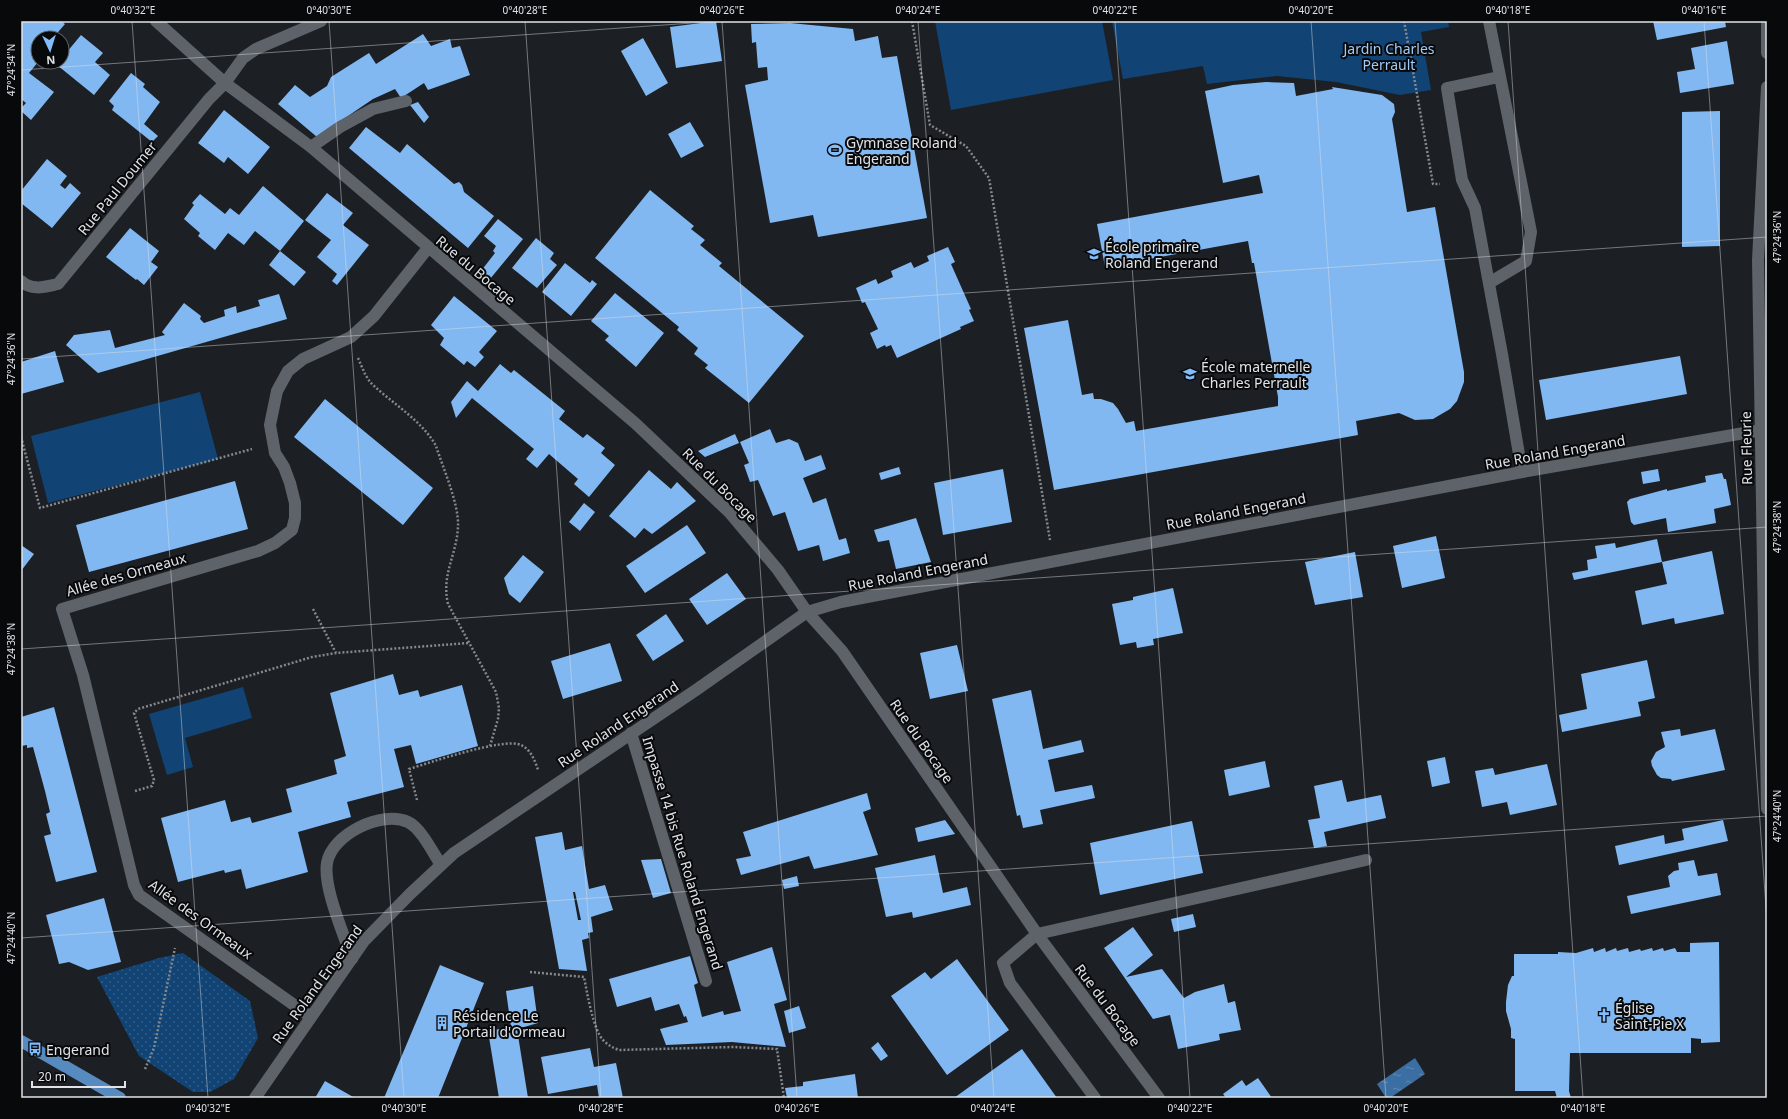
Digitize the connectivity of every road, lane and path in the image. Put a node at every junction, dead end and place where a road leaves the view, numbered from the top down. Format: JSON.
{"nodes":[{"id":1,"x":156,"y":21,"type":"edge"},
{"id":2,"x":321,"y":21,"type":"edge"},
{"id":3,"x":912,"y":21,"type":"edge"},
{"id":4,"x":1404,"y":21,"type":"edge"},
{"id":5,"x":1489,"y":21,"type":"edge"},
{"id":6,"x":1766,"y":21,"type":"edge"},
{"id":7,"x":1767,"y":53,"type":"edge"},
{"id":8,"x":1499,"y":77,"type":"junction"},
{"id":9,"x":225,"y":82,"type":"junction"},
{"id":10,"x":1767,"y":87,"type":"edge"},
{"id":11,"x":406,"y":101,"type":"dead end"},
{"id":12,"x":310,"y":147,"type":"junction"},
{"id":13,"x":1462,"y":180,"type":"junction"},
{"id":14,"x":428,"y":248,"type":"junction"},
{"id":15,"x":21,"y":281,"type":"edge"},
{"id":16,"x":1489,"y":283,"type":"junction"},
{"id":17,"x":351,"y":337,"type":"junction"},
{"id":18,"x":1763,"y":430,"type":"edge"},
{"id":19,"x":21,"y":437,"type":"edge"},
{"id":20,"x":273,"y":444,"type":"junction"},
{"id":21,"x":1522,"y":472,"type":"junction"},
{"id":22,"x":1050,"y":542,"type":"dead end"},
{"id":23,"x":313,"y":609,"type":"dead end"},
{"id":24,"x":807,"y":612,"type":"junction"},
{"id":25,"x":469,"y":643,"type":"junction"},
{"id":26,"x":336,"y":653,"type":"junction"},
{"id":27,"x":631,"y":733,"type":"junction"},
{"id":28,"x":490,"y":746,"type":"junction"},
{"id":29,"x":544,"y":792,"type":"junction"},
{"id":30,"x":113,"y":798,"type":"junction"},
{"id":31,"x":418,"y":807,"type":"dead end"},
{"id":32,"x":1767,"y":809,"type":"edge"},
{"id":33,"x":1366,"y":860,"type":"dead end"},
{"id":34,"x":441,"y":865,"type":"junction"},
{"id":35,"x":186,"y":928,"type":"junction"},
{"id":36,"x":1037,"y":934,"type":"junction"},
{"id":37,"x":352,"y":959,"type":"junction"},
{"id":38,"x":530,"y":972,"type":"dead end"},
{"id":39,"x":706,"y":981,"type":"dead end"},
{"id":40,"x":311,"y":1017,"type":"junction"},
{"id":41,"x":21,"y":1041,"type":"edge"},
{"id":42,"x":145,"y":1069,"type":"dead end"},
{"id":43,"x":120,"y":1098,"type":"edge"},
{"id":44,"x":255,"y":1098,"type":"edge"},
{"id":45,"x":784,"y":1098,"type":"edge"},
{"id":46,"x":1095,"y":1098,"type":"edge"},
{"id":47,"x":1159,"y":1098,"type":"edge"}],
"edges":[{"from":1,"to":9,"type":"street","name":"Rue du Bocage"},
{"from":2,"to":9,"type":"street","name":"Rue Paul Doumer"},
{"from":3,"to":22,"type":"path"},
{"from":4,"to":13,"type":"path"},
{"from":5,"to":8,"type":"street"},
{"from":6,"to":7,"type":"street"},
{"from":8,"to":13,"type":"street"},
{"from":8,"to":16,"type":"street"},
{"from":9,"to":12,"type":"street","name":"Rue du Bocage"},
{"from":9,"to":15,"type":"street","name":"Rue Paul Doumer"},
{"from":10,"to":18,"type":"street","name":"Rue Fleurie"},
{"from":11,"to":12,"type":"street"},
{"from":12,"to":14,"type":"street","name":"Rue du Bocage"},
{"from":13,"to":16,"type":"street"},
{"from":14,"to":17,"type":"street","name":"Allée des Ormeaux"},
{"from":14,"to":24,"type":"street","name":"Rue du Bocage"},
{"from":16,"to":21,"type":"street"},
{"from":17,"to":20,"type":"street","name":"Allée des Ormeaux"},
{"from":17,"to":25,"type":"path"},
{"from":18,"to":21,"type":"street","name":"Rue Roland Engerand"},
{"from":18,"to":32,"type":"street","name":"Rue Fleurie"},
{"from":19,"to":20,"type":"path"},
{"from":20,"to":30,"type":"street","name":"Allée des Ormeaux"},
{"from":21,"to":24,"type":"street","name":"Rue Roland Engerand"},
{"from":23,"to":26,"type":"path"},
{"from":24,"to":27,"type":"street","name":"Rue Roland Engerand"},
{"from":24,"to":36,"type":"street","name":"Rue du Bocage"},
{"from":25,"to":26,"type":"path"},
{"from":25,"to":28,"type":"path"},
{"from":26,"to":30,"type":"path"},
{"from":27,"to":29,"type":"street","name":"Rue Roland Engerand"},
{"from":27,"to":39,"type":"street","name":"Impasse 14 bis Rue Roland Engerand"},
{"from":28,"to":29,"type":"path"},
{"from":28,"to":31,"type":"path"},
{"from":29,"to":34,"type":"street","name":"Rue Roland Engerand"},
{"from":30,"to":35,"type":"street","name":"Allée des Ormeaux"},
{"from":33,"to":36,"type":"street"},
{"from":34,"to":37,"type":"street","name":"Rue Roland Engerand"},
{"from":34,"to":37,"type":"street"},
{"from":35,"to":40,"type":"street","name":"Allée des Ormeaux"},
{"from":35,"to":42,"type":"path"},
{"from":36,"to":46,"type":"street"},
{"from":36,"to":47,"type":"street","name":"Rue du Bocage"},
{"from":37,"to":40,"type":"street","name":"Rue Roland Engerand"},
{"from":38,"to":45,"type":"path"},
{"from":40,"to":44,"type":"street","name":"Rue Roland Engerand"},
{"from":41,"to":43,"type":"main road"}]}
